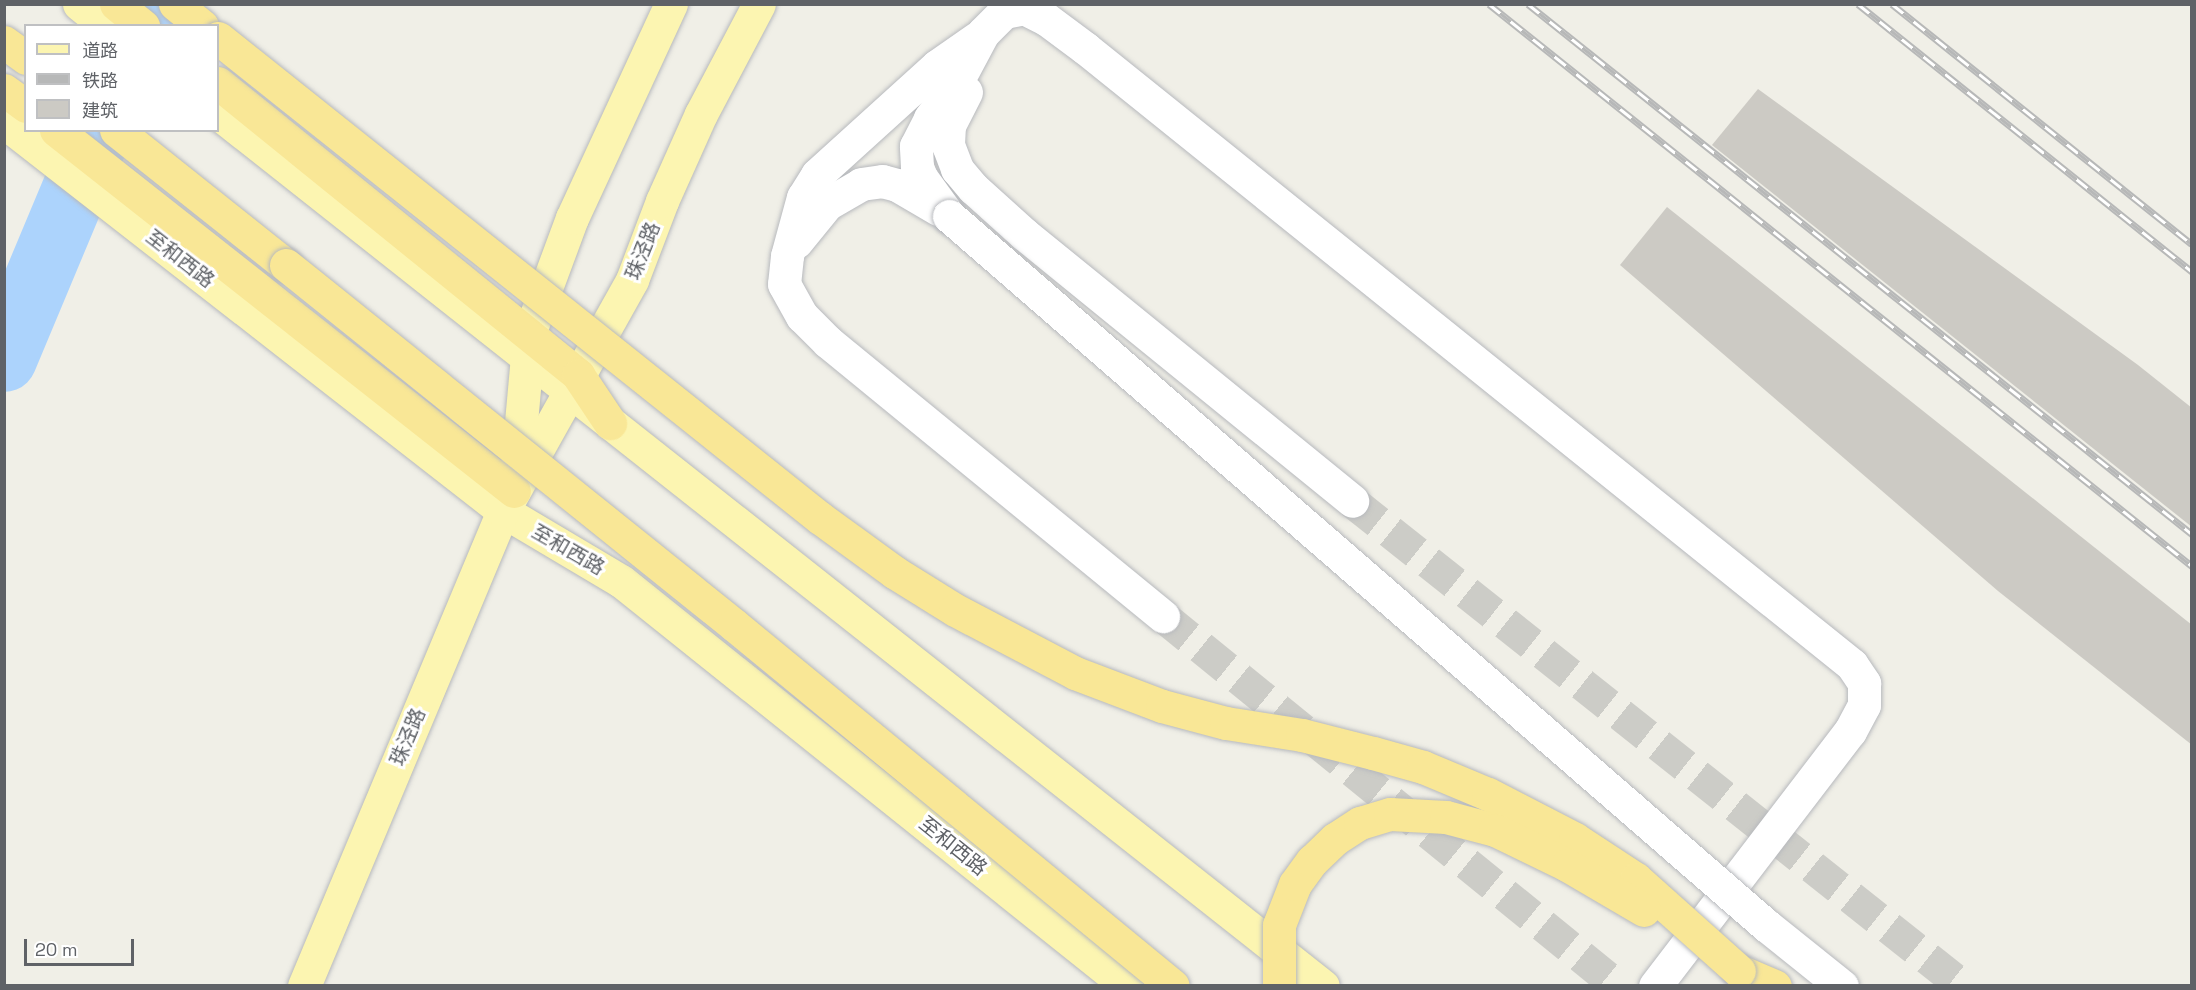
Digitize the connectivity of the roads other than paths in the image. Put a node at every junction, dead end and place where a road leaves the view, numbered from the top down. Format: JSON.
{"nodes":[{"id":1,"x":79,"y":4,"type":"edge"},
{"id":2,"x":116,"y":4,"type":"edge"},
{"id":3,"x":175,"y":4,"type":"edge"},
{"id":4,"x":671,"y":4,"type":"edge"},
{"id":5,"x":759,"y":4,"type":"edge"},
{"id":6,"x":104,"y":24,"type":"edge"},
{"id":7,"x":141,"y":24,"type":"edge"},
{"id":8,"x":200,"y":24,"type":"edge"},
{"id":9,"x":983,"y":33,"type":"junction"},
{"id":10,"x":219,"y":39,"type":"edge"},
{"id":11,"x":4,"y":42,"type":"edge"},
{"id":12,"x":24,"y":57,"type":"edge"},
{"id":13,"x":219,"y":84,"type":"edge"},
{"id":14,"x":4,"y":90,"type":"edge"},
{"id":15,"x":24,"y":105,"type":"edge"},
{"id":16,"x":219,"y":114,"type":"edge"},
{"id":17,"x":4,"y":122,"type":"edge"},
{"id":18,"x":24,"y":130,"type":"edge"},
{"id":19,"x":29,"y":132,"type":"edge"},
{"id":20,"x":118,"y":132,"type":"edge"},
{"id":21,"x":61,"y":145,"type":"edge"},
{"id":22,"x":949,"y":216,"type":"junction"},
{"id":23,"x":787,"y":256,"type":"junction"},
{"id":24,"x":528,"y":346,"type":"junction"},
{"id":25,"x":574,"y":383,"type":"junction"},
{"id":26,"x":610,"y":423,"type":"joint"},
{"id":27,"x":508,"y":501,"type":"junction"},
{"id":28,"x":1352,"y":501,"type":"tunnel mouth"},
{"id":29,"x":1162,"y":616,"type":"tunnel mouth"},
{"id":30,"x":1747,"y":979,"type":"edge"},
{"id":31,"x":304,"y":986,"type":"edge"},
{"id":32,"x":1127,"y":986,"type":"edge"},
{"id":33,"x":1173,"y":986,"type":"edge"},
{"id":34,"x":1279,"y":986,"type":"edge"},
{"id":35,"x":1323,"y":986,"type":"edge"},
{"id":36,"x":1655,"y":986,"type":"edge"},
{"id":37,"x":1775,"y":986,"type":"edge"},
{"id":38,"x":1842,"y":986,"type":"edge"}],
"edges":[{"from":1,"to":6,"type":"main road"},
{"from":2,"to":7,"type":"highway"},
{"from":3,"to":8,"type":"highway"},
{"from":4,"to":24,"type":"main road","name":"珠泾路"},
{"from":5,"to":25,"type":"main road","name":"珠泾路"},
{"from":9,"to":22,"type":"street"},
{"from":9,"to":23,"type":"street"},
{"from":9,"to":28,"type":"street"},
{"from":9,"to":36,"type":"street"},
{"from":10,"to":30,"type":"highway","bridge":true},
{"from":11,"to":12,"type":"highway"},
{"from":13,"to":24,"type":"highway"},
{"from":14,"to":15,"type":"highway"},
{"from":16,"to":24,"type":"main road"},
{"from":17,"to":18,"type":"main road"},
{"from":19,"to":21,"type":"main road"},
{"from":20,"to":33,"type":"highway","bridge":true},
{"from":21,"to":27,"type":"highway"},
{"from":22,"to":23,"type":"street"},
{"from":22,"to":38,"type":"street","bridge":true},
{"from":23,"to":29,"type":"street"},
{"from":24,"to":25,"type":"highway"},
{"from":24,"to":27,"type":"main road","name":"珠泾路"},
{"from":25,"to":26,"type":"highway"},
{"from":25,"to":27,"type":"main road","name":"珠泾路"},
{"from":26,"to":35,"type":"main road"},
{"from":27,"to":31,"type":"main road","name":"珠泾路"},
{"from":27,"to":32,"type":"main road","name":"至和西路"},
{"from":30,"to":34,"type":"highway","bridge":true},
{"from":30,"to":37,"type":"highway"}]}
